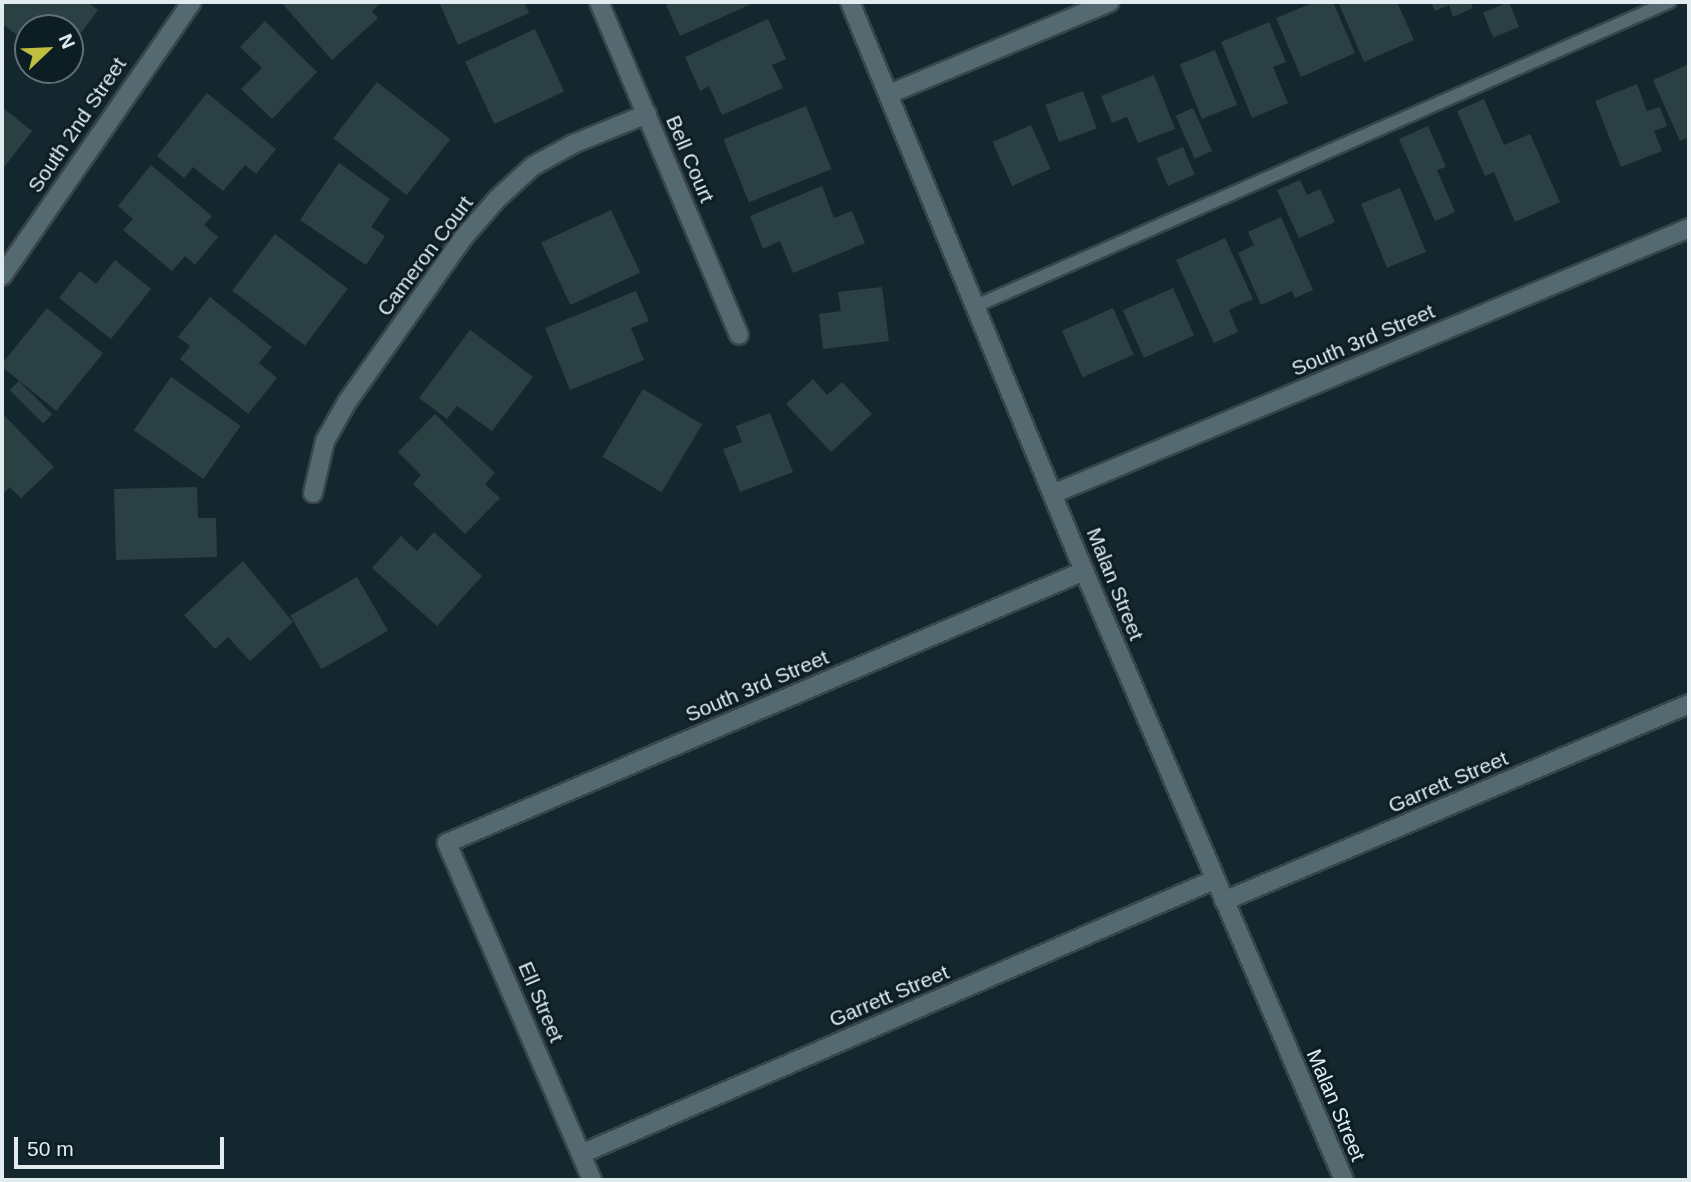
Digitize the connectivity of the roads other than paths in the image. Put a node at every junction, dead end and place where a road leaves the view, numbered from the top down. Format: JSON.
{"nodes":[{"id":1,"x":192,"y":2,"type":"edge"},
{"id":2,"x":599,"y":2,"type":"edge"},
{"id":3,"x":850,"y":2,"type":"edge"},
{"id":4,"x":1110,"y":2,"type":"edge"},
{"id":5,"x":1669,"y":2,"type":"edge"},
{"id":6,"x":889,"y":94,"type":"junction"},
{"id":7,"x":647,"y":114,"type":"junction"},
{"id":8,"x":1689,"y":228,"type":"edge"},
{"id":9,"x":2,"y":276,"type":"edge"},
{"id":10,"x":978,"y":305,"type":"junction"},
{"id":11,"x":739,"y":335,"type":"dead end"},
{"id":12,"x":1055,"y":493,"type":"junction"},
{"id":13,"x":313,"y":494,"type":"dead end"},
{"id":14,"x":1084,"y":571,"type":"junction"},
{"id":15,"x":1689,"y":704,"type":"edge"},
{"id":16,"x":447,"y":843,"type":"joint"},
{"id":17,"x":1214,"y":880,"type":"junction"},
{"id":18,"x":1224,"y":901,"type":"junction"},
{"id":19,"x":581,"y":1154,"type":"junction"},
{"id":20,"x":592,"y":1180,"type":"edge"},
{"id":21,"x":1344,"y":1180,"type":"edge"}],
"edges":[{"from":1,"to":9,"type":"street","name":"South 2nd Street"},
{"from":2,"to":7,"type":"street","name":"Bell Court"},
{"from":3,"to":6,"type":"street","name":"Malan Street"},
{"from":4,"to":6,"type":"street"},
{"from":5,"to":10,"type":"lane"},
{"from":6,"to":10,"type":"street","name":"Malan Street"},
{"from":7,"to":11,"type":"street","name":"Bell Court"},
{"from":7,"to":13,"type":"street","name":"Cameron Court"},
{"from":8,"to":12,"type":"street","name":"South 3rd Street"},
{"from":10,"to":12,"type":"street","name":"Malan Street"},
{"from":12,"to":14,"type":"street","name":"Malan Street"},
{"from":14,"to":16,"type":"street","name":"South 3rd Street"},
{"from":14,"to":17,"type":"street","name":"Malan Street"},
{"from":15,"to":18,"type":"street","name":"Garrett Street"},
{"from":16,"to":19,"type":"street","name":"Ell Street"},
{"from":17,"to":18,"type":"street","name":"Malan Street"},
{"from":17,"to":19,"type":"street","name":"Garrett Street"},
{"from":18,"to":21,"type":"street","name":"Malan Street"},
{"from":19,"to":20,"type":"street","name":"Ell Street"}]}
